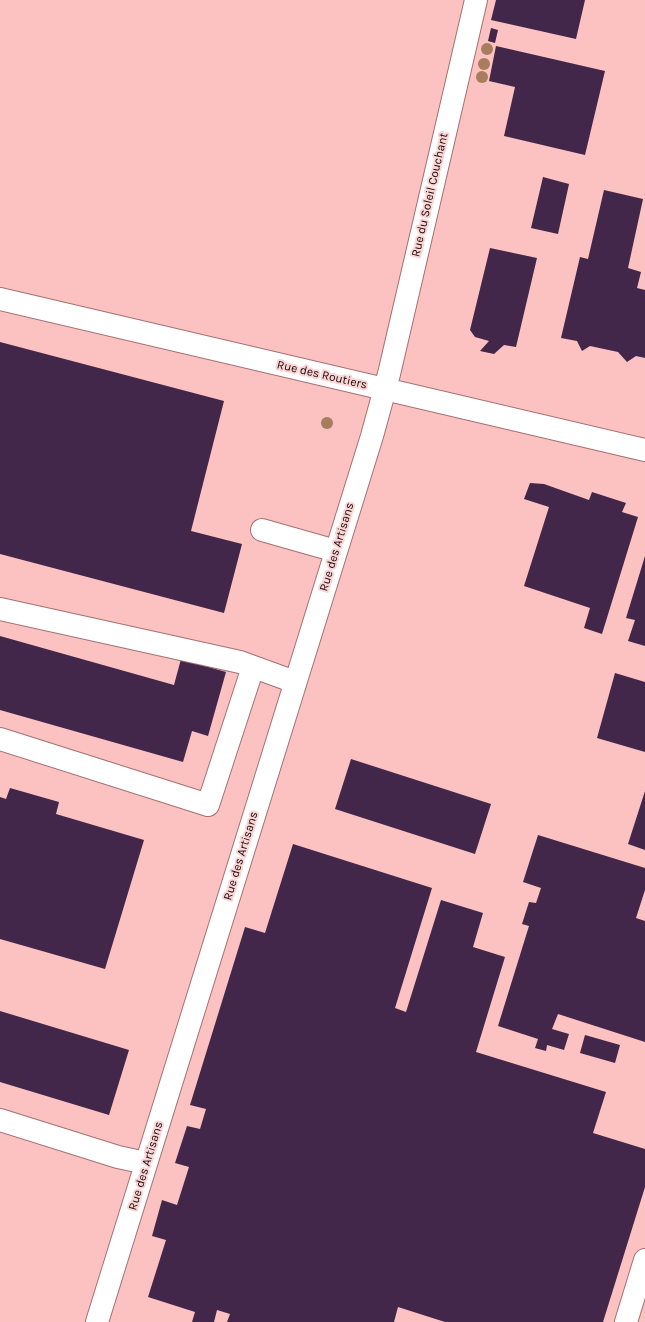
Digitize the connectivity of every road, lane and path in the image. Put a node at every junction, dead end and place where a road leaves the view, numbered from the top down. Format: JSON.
{"nodes":[{"id":1,"x":476,"y":0,"type":"edge"},
{"id":2,"x":0,"y":299,"type":"edge"},
{"id":3,"x":384,"y":390,"type":"junction"},
{"id":4,"x":645,"y":450,"type":"edge"},
{"id":5,"x":262,"y":530,"type":"dead end"},
{"id":6,"x":336,"y":551,"type":"junction"},
{"id":7,"x":0,"y":609,"type":"edge"},
{"id":8,"x":253,"y":666,"type":"junction"},
{"id":9,"x":295,"y":682,"type":"junction"},
{"id":10,"x":0,"y":739,"type":"edge"},
{"id":11,"x":0,"y":1120,"type":"edge"},
{"id":12,"x":146,"y":1163,"type":"junction"},
{"id":13,"x":645,"y":1260,"type":"edge"},
{"id":14,"x":97,"y":1322,"type":"edge"},
{"id":15,"x":626,"y":1322,"type":"edge"}],
"edges":[{"from":1,"to":3,"type":"street","name":"Rue du Soleil Couchant"},
{"from":2,"to":3,"type":"street","name":"Rue des Routiers"},
{"from":3,"to":4,"type":"street","name":"Rue des Routiers"},
{"from":3,"to":6,"type":"street","name":"Rue des Artisans"},
{"from":5,"to":6,"type":"street"},
{"from":6,"to":9,"type":"street","name":"Rue des Artisans"},
{"from":7,"to":8,"type":"street"},
{"from":8,"to":9,"type":"street"},
{"from":8,"to":10,"type":"street"},
{"from":9,"to":12,"type":"street","name":"Rue des Artisans"},
{"from":11,"to":12,"type":"street"},
{"from":12,"to":14,"type":"street","name":"Rue des Artisans"},
{"from":13,"to":15,"type":"street"}]}
